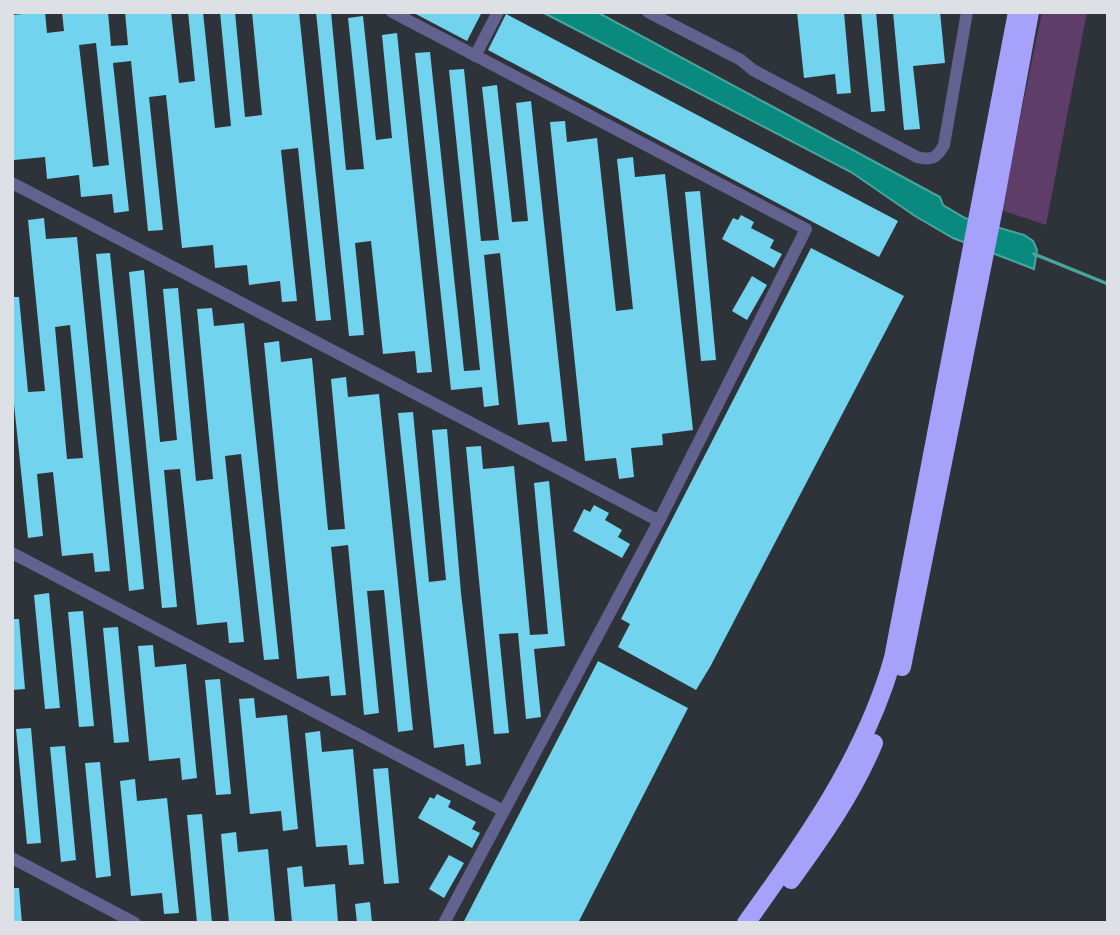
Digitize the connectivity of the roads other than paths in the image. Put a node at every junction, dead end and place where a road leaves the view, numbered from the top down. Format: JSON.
{"nodes":[{"id":1,"x":392,"y":12,"type":"edge"},
{"id":2,"x":498,"y":12,"type":"edge"},
{"id":3,"x":648,"y":12,"type":"edge"},
{"id":4,"x":967,"y":12,"type":"edge"},
{"id":5,"x":1017,"y":12,"type":"edge"},
{"id":6,"x":1031,"y":12,"type":"edge"},
{"id":7,"x":475,"y":56,"type":"junction"},
{"id":8,"x":12,"y":183,"type":"edge"},
{"id":9,"x":987,"y":206,"type":"junction"},
{"id":10,"x":974,"y":268,"type":"junction"},
{"id":11,"x":659,"y":521,"type":"junction"},
{"id":12,"x":12,"y":554,"type":"edge"},
{"id":13,"x":502,"y":810,"type":"junction"},
{"id":14,"x":12,"y":858,"type":"edge"},
{"id":15,"x":135,"y":923,"type":"edge"},
{"id":16,"x":444,"y":923,"type":"edge"},
{"id":17,"x":747,"y":923,"type":"edge"},
{"id":18,"x":761,"y":923,"type":"edge"}],
"edges":[{"from":1,"to":7,"type":"lane"},
{"from":2,"to":7,"type":"lane"},
{"from":3,"to":4,"type":"lane"},
{"from":5,"to":9,"type":"highway"},
{"from":6,"to":9,"type":"highway"},
{"from":7,"to":11,"type":"lane"},
{"from":8,"to":11,"type":"lane"},
{"from":9,"to":10,"type":"highway"},
{"from":10,"to":17,"type":"highway"},
{"from":10,"to":18,"type":"highway"},
{"from":11,"to":13,"type":"lane"},
{"from":12,"to":13,"type":"lane"},
{"from":13,"to":16,"type":"lane"},
{"from":14,"to":15,"type":"lane"}]}
